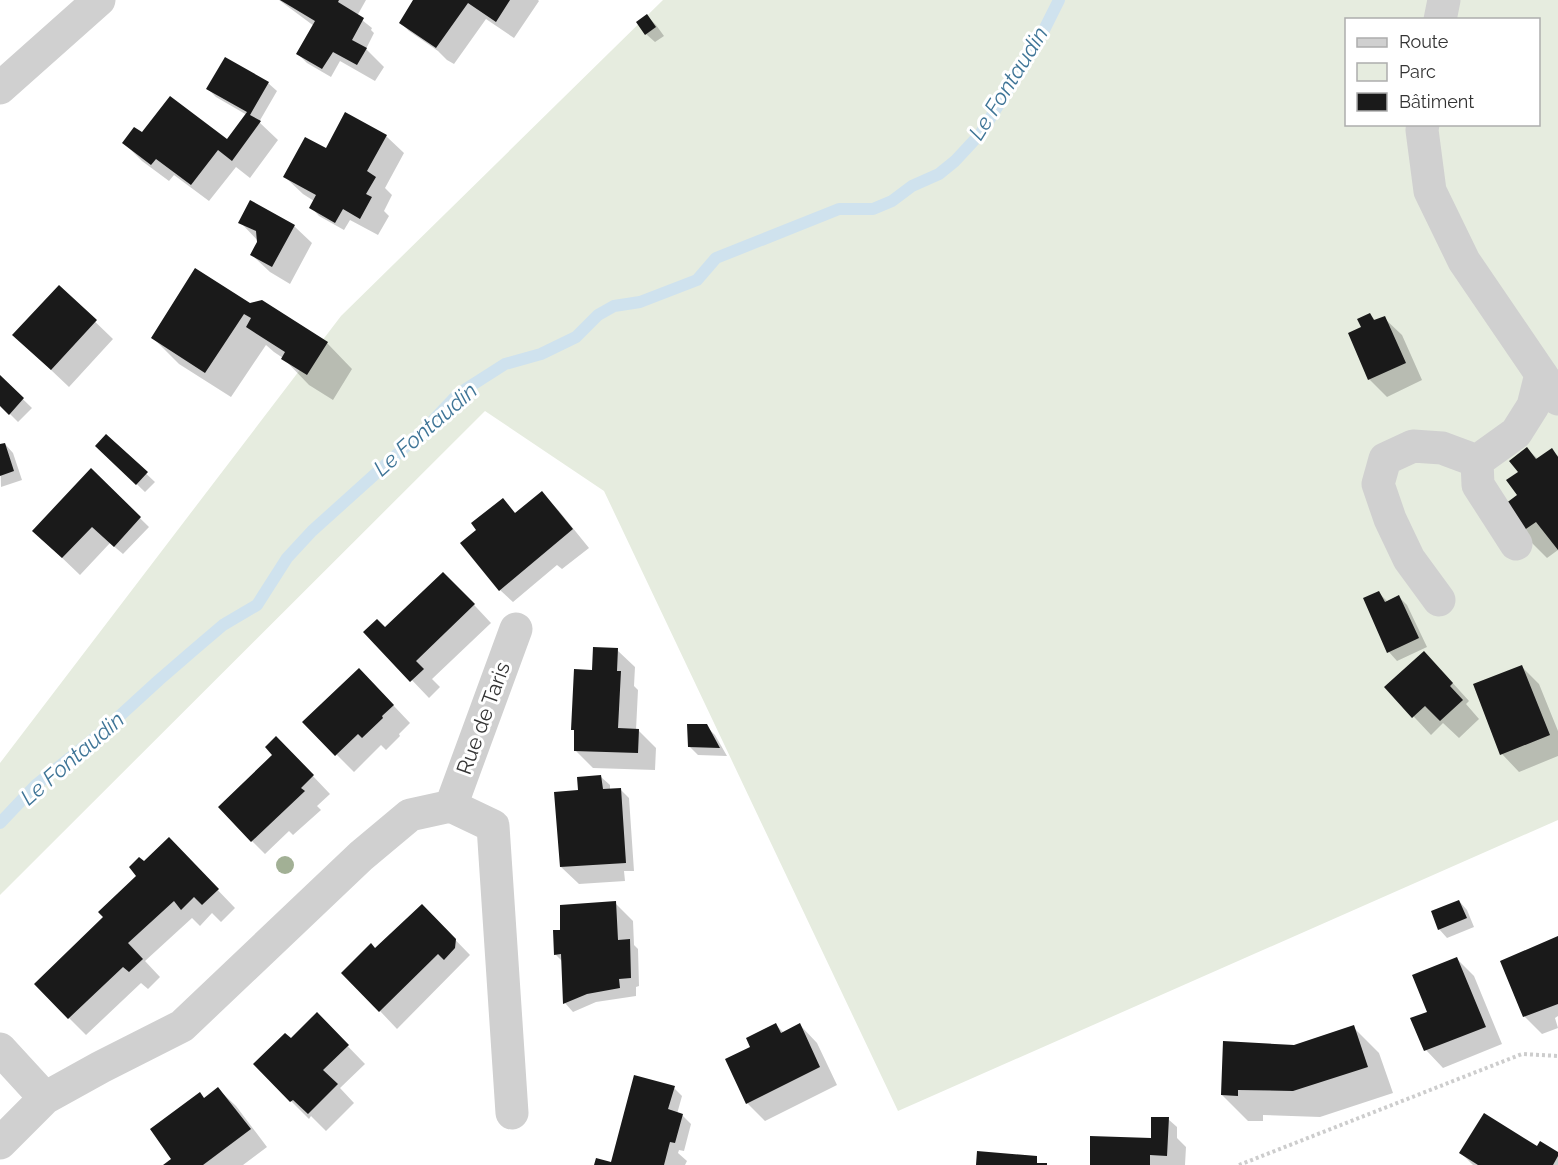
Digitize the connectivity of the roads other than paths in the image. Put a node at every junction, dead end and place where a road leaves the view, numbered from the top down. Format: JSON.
{"nodes":[{"id":1,"x":99,"y":0,"type":"edge"},
{"id":2,"x":1444,"y":0,"type":"edge"},
{"id":3,"x":1440,"y":18,"type":"edge"},
{"id":4,"x":0,"y":88,"type":"edge"},
{"id":5,"x":1423,"y":126,"type":"edge"},
{"id":6,"x":1549,"y":386,"type":"edge"},
{"id":7,"x":1477,"y":461,"type":"junction"},
{"id":8,"x":1516,"y":544,"type":"dead end"},
{"id":9,"x":1439,"y":600,"type":"dead end"},
{"id":10,"x":516,"y":629,"type":"dead end"},
{"id":11,"x":451,"y":806,"type":"junction"},
{"id":12,"x":0,"y":1049,"type":"edge"},
{"id":13,"x":45,"y":1098,"type":"junction"},
{"id":14,"x":512,"y":1113,"type":"dead end"},
{"id":15,"x":0,"y":1143,"type":"edge"}],
"edges":[{"from":1,"to":4,"type":"street"},
{"from":2,"to":3,"type":"street"},
{"from":5,"to":6,"type":"street"},
{"from":6,"to":7,"type":"street"},
{"from":7,"to":8,"type":"street"},
{"from":7,"to":9,"type":"street"},
{"from":10,"to":11,"type":"street","name":"Rue de Taris"},
{"from":11,"to":13,"type":"street"},
{"from":11,"to":14,"type":"street"},
{"from":12,"to":13,"type":"street"},
{"from":13,"to":15,"type":"street"}]}
